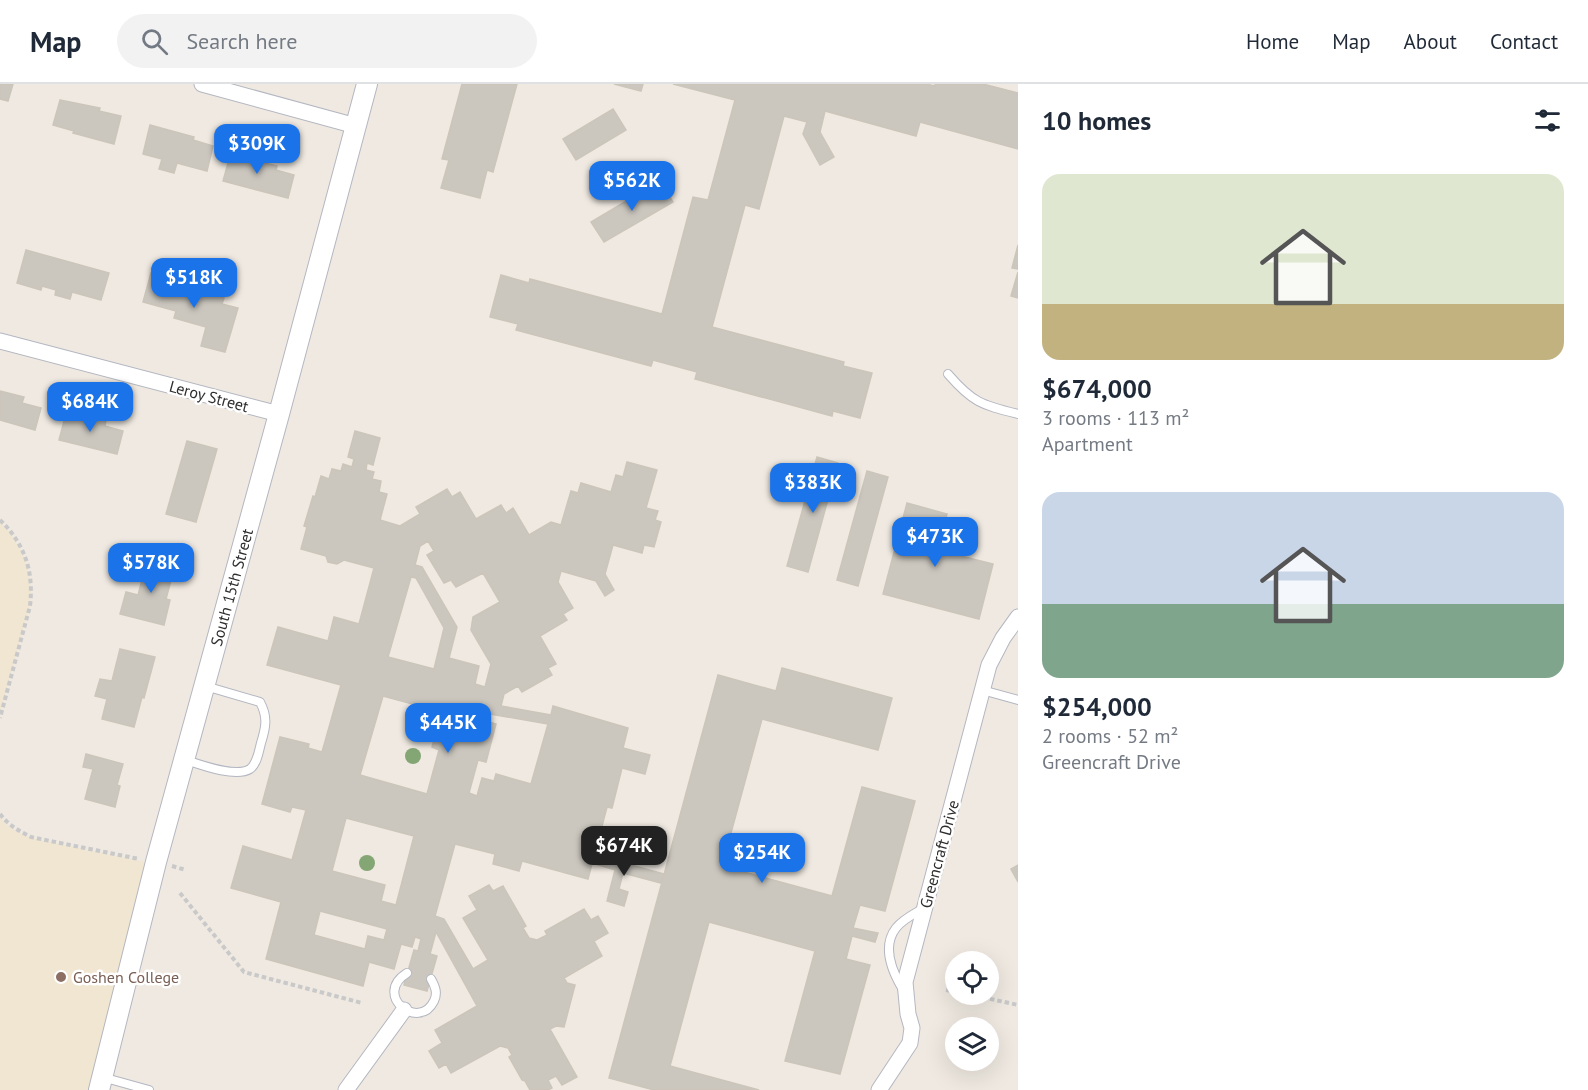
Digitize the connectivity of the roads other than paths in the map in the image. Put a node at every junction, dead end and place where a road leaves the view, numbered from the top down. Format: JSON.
{"nodes":[{"id":1,"x":202,"y":84,"type":"edge"},
{"id":2,"x":367,"y":84,"type":"edge"},
{"id":3,"x":356,"y":126,"type":"junction"},
{"id":4,"x":0,"y":341,"type":"edge"},
{"id":5,"x":948,"y":374,"type":"dead end"},
{"id":6,"x":279,"y":414,"type":"junction"},
{"id":7,"x":1018,"y":414,"type":"edge"},
{"id":8,"x":1018,"y":617,"type":"edge"},
{"id":9,"x":204,"y":686,"type":"junction"},
{"id":10,"x":982,"y":690,"type":"junction"},
{"id":11,"x":1018,"y":700,"type":"edge"},
{"id":12,"x":184,"y":760,"type":"junction"},
{"id":13,"x":925,"y":907,"type":"junction"},
{"id":14,"x":407,"y":973,"type":"dead end"},
{"id":15,"x":431,"y":979,"type":"dead end"},
{"id":16,"x":906,"y":995,"type":"junction"},
{"id":17,"x":404,"y":1010,"type":"junction"},
{"id":18,"x":101,"y":1084,"type":"edge"},
{"id":19,"x":149,"y":1090,"type":"edge"},
{"id":20,"x":346,"y":1090,"type":"edge"},
{"id":21,"x":879,"y":1090,"type":"edge"}],
"edges":[{"from":1,"to":3,"type":"street"},
{"from":2,"to":3,"type":"street","name":"South 15th Street"},
{"from":3,"to":6,"type":"street","name":"South 15th Street"},
{"from":4,"to":6,"type":"street","name":"Leroy Street"},
{"from":5,"to":7,"type":"lane"},
{"from":6,"to":9,"type":"street","name":"South 15th Street"},
{"from":8,"to":10,"type":"street","name":"Greencraft Drive"},
{"from":9,"to":12,"type":"street","name":"South 15th Street"},
{"from":9,"to":12,"type":"lane"},
{"from":10,"to":11,"type":"lane"},
{"from":10,"to":13,"type":"street","name":"Greencraft Drive"},
{"from":12,"to":18,"type":"street","name":"South 15th Street"},
{"from":13,"to":16,"type":"street","name":"Greencraft Drive"},
{"from":13,"to":16,"type":"lane"},
{"from":14,"to":17,"type":"lane"},
{"from":15,"to":17,"type":"lane"},
{"from":16,"to":21,"type":"street","name":"Greencraft Drive"},
{"from":17,"to":20,"type":"street"},
{"from":18,"to":19,"type":"lane"}]}
